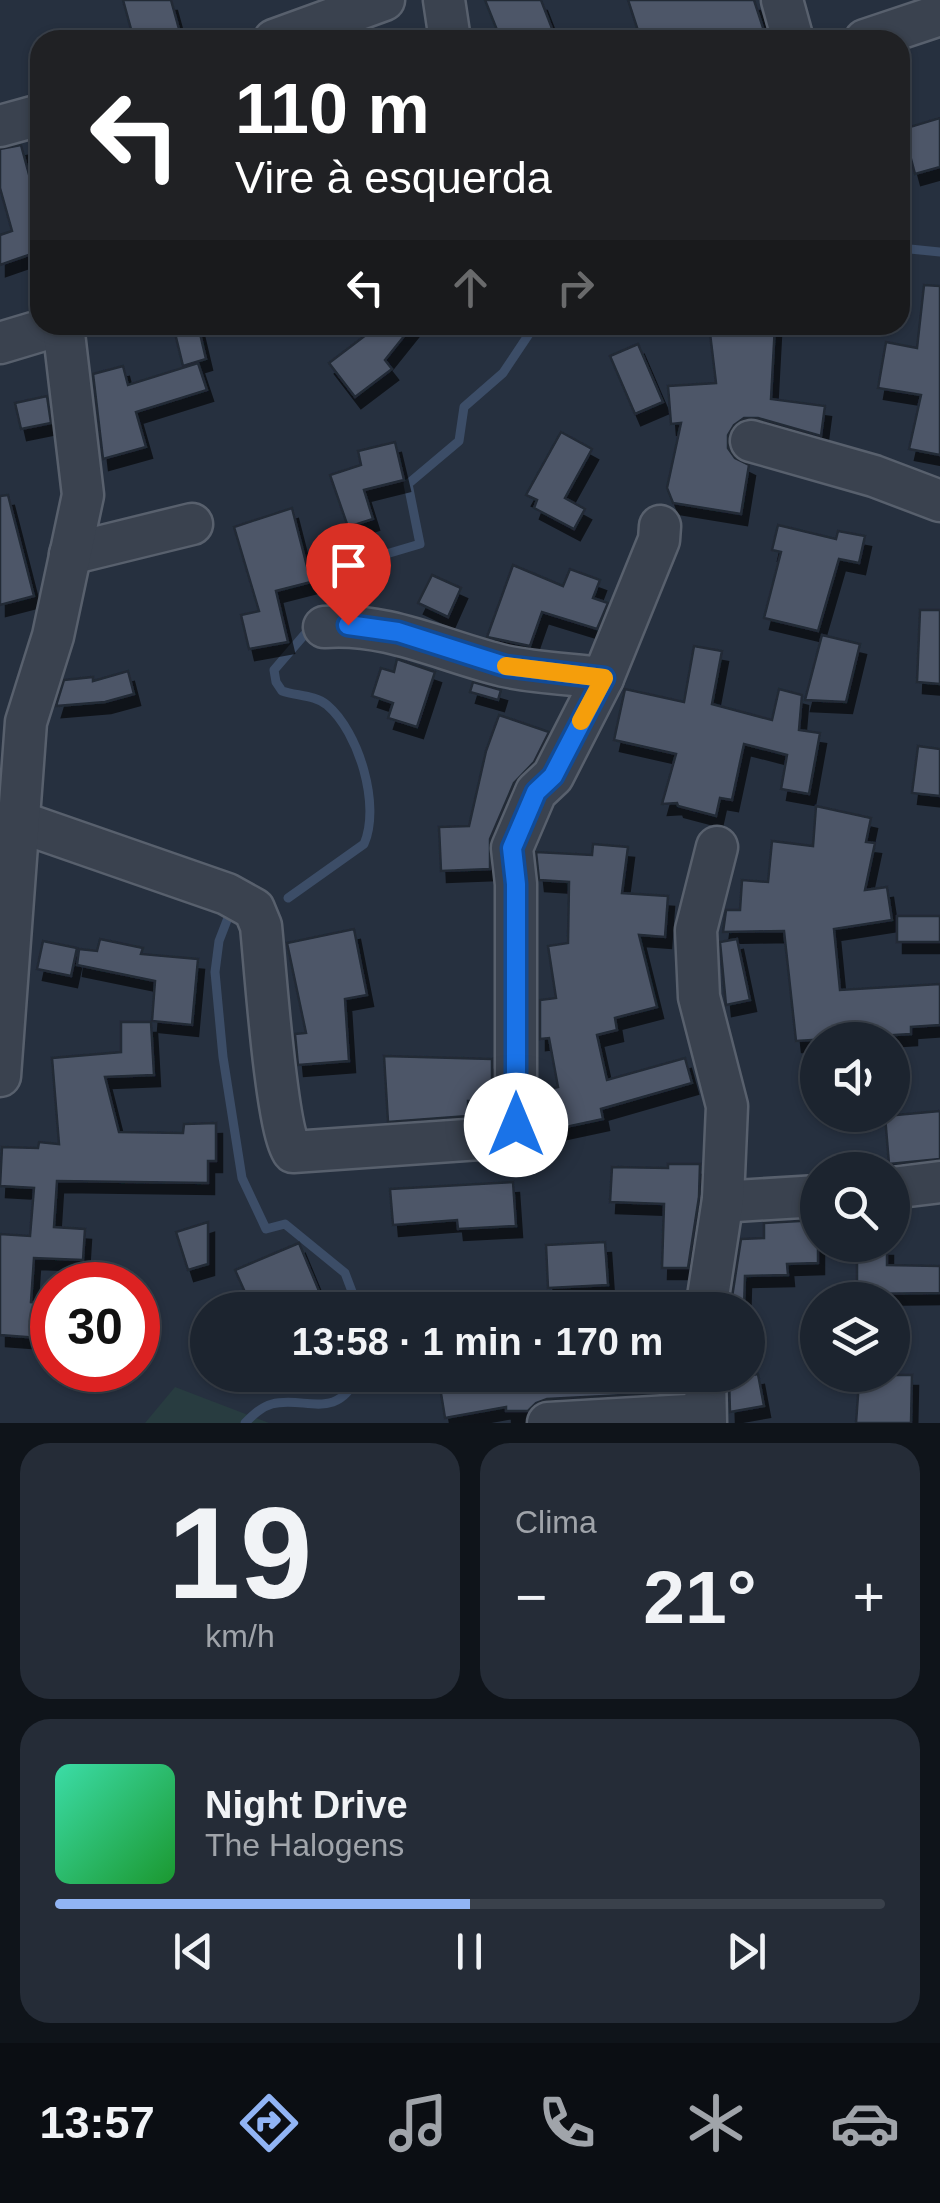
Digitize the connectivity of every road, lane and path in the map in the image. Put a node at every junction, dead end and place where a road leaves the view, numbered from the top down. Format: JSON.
{"nodes":[{"id":1,"x":384,"y":0,"type":"edge"},
{"id":2,"x":444,"y":0,"type":"edge"},
{"id":3,"x":782,"y":0,"type":"edge"},
{"id":4,"x":940,"y":15,"type":"edge"},
{"id":5,"x":302,"y":30,"type":"edge"},
{"id":6,"x":448,"y":30,"type":"edge"},
{"id":7,"x":790,"y":30,"type":"edge"},
{"id":8,"x":895,"y":30,"type":"edge"},
{"id":9,"x":30,"y":118,"type":"edge"},
{"id":10,"x":0,"y":126,"type":"edge"},
{"id":11,"x":30,"y":334,"type":"edge"},
{"id":12,"x":62,"y":335,"type":"edge"},
{"id":13,"x":0,"y":343,"type":"edge"},
{"id":14,"x":751,"y":441,"type":"dead end"},
{"id":15,"x":940,"y":500,"type":"edge"},
{"id":16,"x":192,"y":524,"type":"dead end"},
{"id":17,"x":660,"y":526,"type":"dead end"},
{"id":18,"x":70,"y":554,"type":"junction"},
{"id":19,"x":324,"y":627,"type":"dead end"},
{"id":20,"x":604,"y":678,"type":"junction"},
{"id":21,"x":20,"y":822,"type":"junction"},
{"id":22,"x":716,"y":847,"type":"dead end"},
{"id":23,"x":0,"y":1076,"type":"edge"},
{"id":24,"x":940,"y":1182,"type":"edge"},
{"id":25,"x":910,"y":1186,"type":"edge"},
{"id":26,"x":800,"y":1197,"type":"edge"},
{"id":27,"x":723,"y":1199,"type":"junction"},
{"id":28,"x":709,"y":1292,"type":"edge"},
{"id":29,"x":705,"y":1404,"type":"edge"},
{"id":30,"x":548,"y":1423,"type":"edge"}],
"edges":[{"from":1,"to":5,"type":"street"},
{"from":2,"to":6,"type":"street"},
{"from":3,"to":7,"type":"street"},
{"from":4,"to":8,"type":"street"},
{"from":9,"to":10,"type":"street"},
{"from":11,"to":13,"type":"street"},
{"from":12,"to":18,"type":"street"},
{"from":14,"to":15,"type":"street"},
{"from":16,"to":18,"type":"street"},
{"from":17,"to":20,"type":"street"},
{"from":18,"to":21,"type":"street"},
{"from":19,"to":20,"type":"street"},
{"from":20,"to":21,"type":"street"},
{"from":21,"to":23,"type":"street"},
{"from":22,"to":27,"type":"street"},
{"from":24,"to":25,"type":"street"},
{"from":26,"to":27,"type":"street"},
{"from":27,"to":28,"type":"street"},
{"from":29,"to":30,"type":"street"}]}
